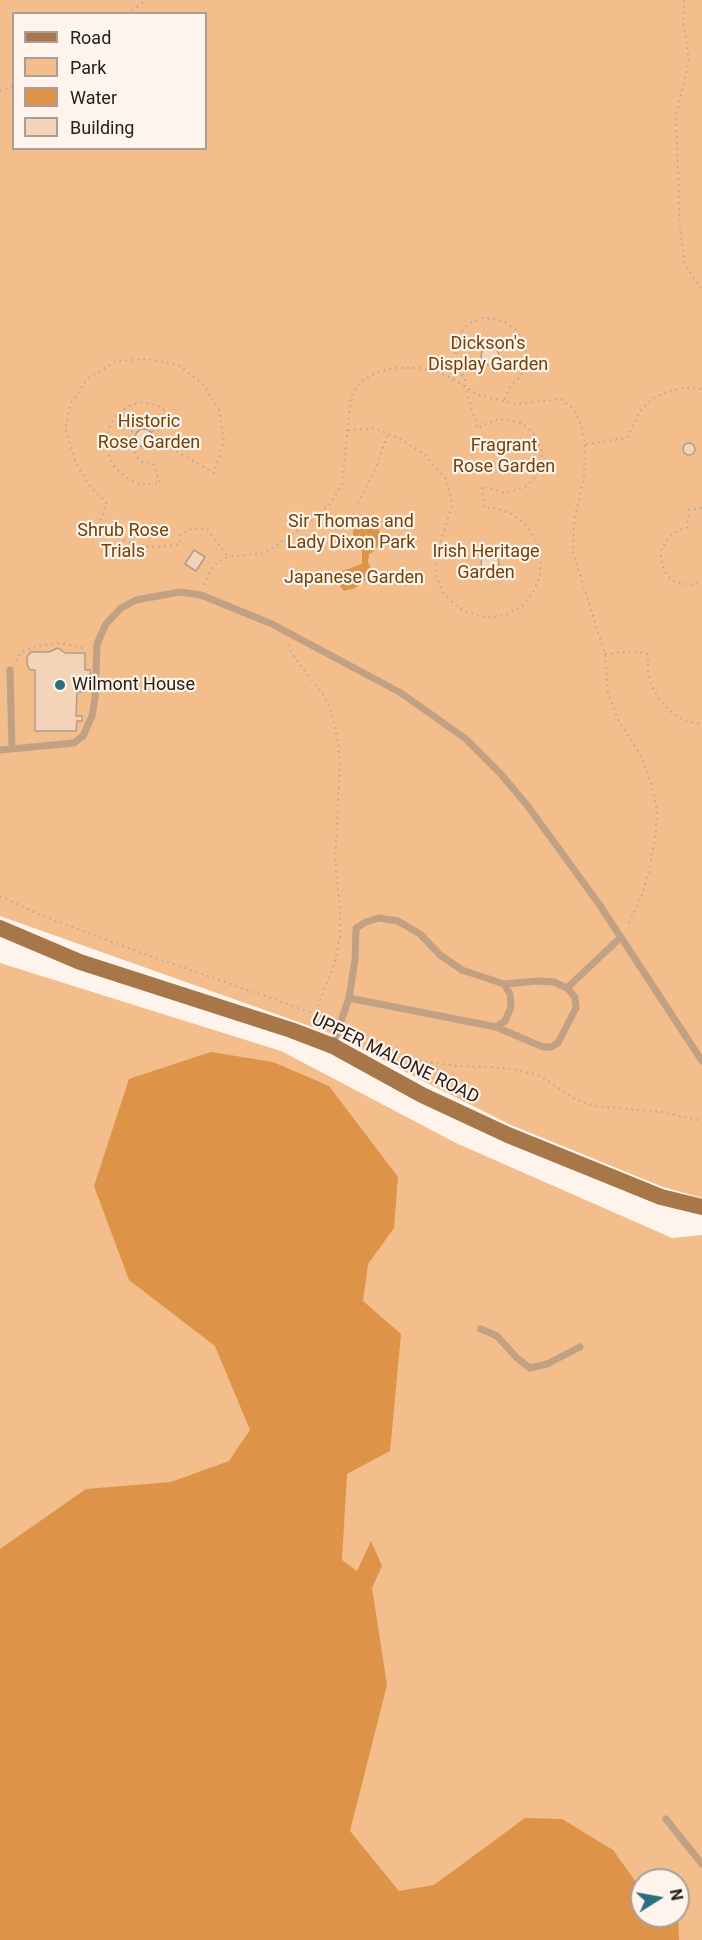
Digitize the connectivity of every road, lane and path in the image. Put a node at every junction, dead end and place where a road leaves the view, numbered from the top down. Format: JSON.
{"nodes":[{"id":1,"x":146,"y":0,"type":"edge"},
{"id":2,"x":684,"y":0,"type":"edge"},
{"id":3,"x":130,"y":12,"type":"edge"},
{"id":4,"x":702,"y":291,"type":"edge"},
{"id":5,"x":465,"y":387,"type":"junction"},
{"id":6,"x":702,"y":389,"type":"edge"},
{"id":7,"x":504,"y":401,"type":"junction"},
{"id":8,"x":348,"y":430,"type":"junction"},
{"id":9,"x":388,"y":434,"type":"junction"},
{"id":10,"x":144,"y":438,"type":"dead end"},
{"id":11,"x":585,"y":445,"type":"junction"},
{"id":12,"x":358,"y":503,"type":"dead end"},
{"id":13,"x":702,"y":508,"type":"edge"},
{"id":14,"x":228,"y":557,"type":"junction"},
{"id":15,"x":702,"y":581,"type":"edge"},
{"id":16,"x":201,"y":595,"type":"junction"},
{"id":17,"x":286,"y":632,"type":"junction"},
{"id":18,"x":97,"y":651,"type":"junction"},
{"id":19,"x":606,"y":654,"type":"junction"},
{"id":20,"x":10,"y":670,"type":"joint"},
{"id":21,"x":702,"y":724,"type":"edge"},
{"id":22,"x":12,"y":749,"type":"junction"},
{"id":23,"x":0,"y":750,"type":"edge"},
{"id":24,"x":0,"y":896,"type":"edge"},
{"id":25,"x":1,"y":931,"type":"edge"},
{"id":26,"x":621,"y":937,"type":"junction"},
{"id":27,"x":504,"y":984,"type":"junction"},
{"id":28,"x":567,"y":988,"type":"junction"},
{"id":29,"x":349,"y":998,"type":"junction"},
{"id":30,"x":315,"y":1014,"type":"junction"},
{"id":31,"x":342,"y":1022,"type":"junction"},
{"id":32,"x":496,"y":1028,"type":"junction"},
{"id":33,"x":333,"y":1046,"type":"junction"},
{"id":34,"x":702,"y":1061,"type":"edge"},
{"id":35,"x":702,"y":1121,"type":"edge"},
{"id":36,"x":702,"y":1207,"type":"edge"},
{"id":37,"x":481,"y":1329,"type":"dead end"},
{"id":38,"x":580,"y":1347,"type":"dead end"},
{"id":39,"x":666,"y":1819,"type":"dead end"},
{"id":40,"x":702,"y":1864,"type":"edge"}],
"edges":[{"from":1,"to":3,"type":"path"},
{"from":2,"to":4,"type":"path"},
{"from":5,"to":7,"type":"path"},
{"from":5,"to":7,"type":"path"},
{"from":5,"to":8,"type":"path"},
{"from":5,"to":9,"type":"path"},
{"from":6,"to":11,"type":"path"},
{"from":7,"to":11,"type":"path"},
{"from":8,"to":9,"type":"path"},
{"from":8,"to":14,"type":"path"},
{"from":9,"to":12,"type":"path"},
{"from":10,"to":14,"type":"path"},
{"from":11,"to":19,"type":"path"},
{"from":13,"to":15,"type":"path"},
{"from":14,"to":16,"type":"path"},
{"from":16,"to":17,"type":"lane"},
{"from":16,"to":18,"type":"lane"},
{"from":17,"to":26,"type":"lane"},
{"from":17,"to":30,"type":"path"},
{"from":18,"to":20,"type":"path"},
{"from":18,"to":22,"type":"lane"},
{"from":19,"to":21,"type":"path"},
{"from":19,"to":26,"type":"path"},
{"from":20,"to":22,"type":"lane"},
{"from":22,"to":23,"type":"lane"},
{"from":24,"to":30,"type":"path"},
{"from":25,"to":33,"type":"main road","name":"UPPER MALONE ROAD"},
{"from":26,"to":28,"type":"lane"},
{"from":26,"to":34,"type":"lane"},
{"from":27,"to":28,"type":"lane"},
{"from":27,"to":29,"type":"lane"},
{"from":27,"to":32,"type":"lane"},
{"from":28,"to":32,"type":"lane"},
{"from":29,"to":31,"type":"lane"},
{"from":29,"to":32,"type":"lane"},
{"from":30,"to":31,"type":"path"},
{"from":31,"to":33,"type":"lane"},
{"from":31,"to":35,"type":"path"},
{"from":33,"to":36,"type":"main road","name":"UPPER MALONE ROAD"},
{"from":37,"to":38,"type":"lane"},
{"from":39,"to":40,"type":"lane"}]}
